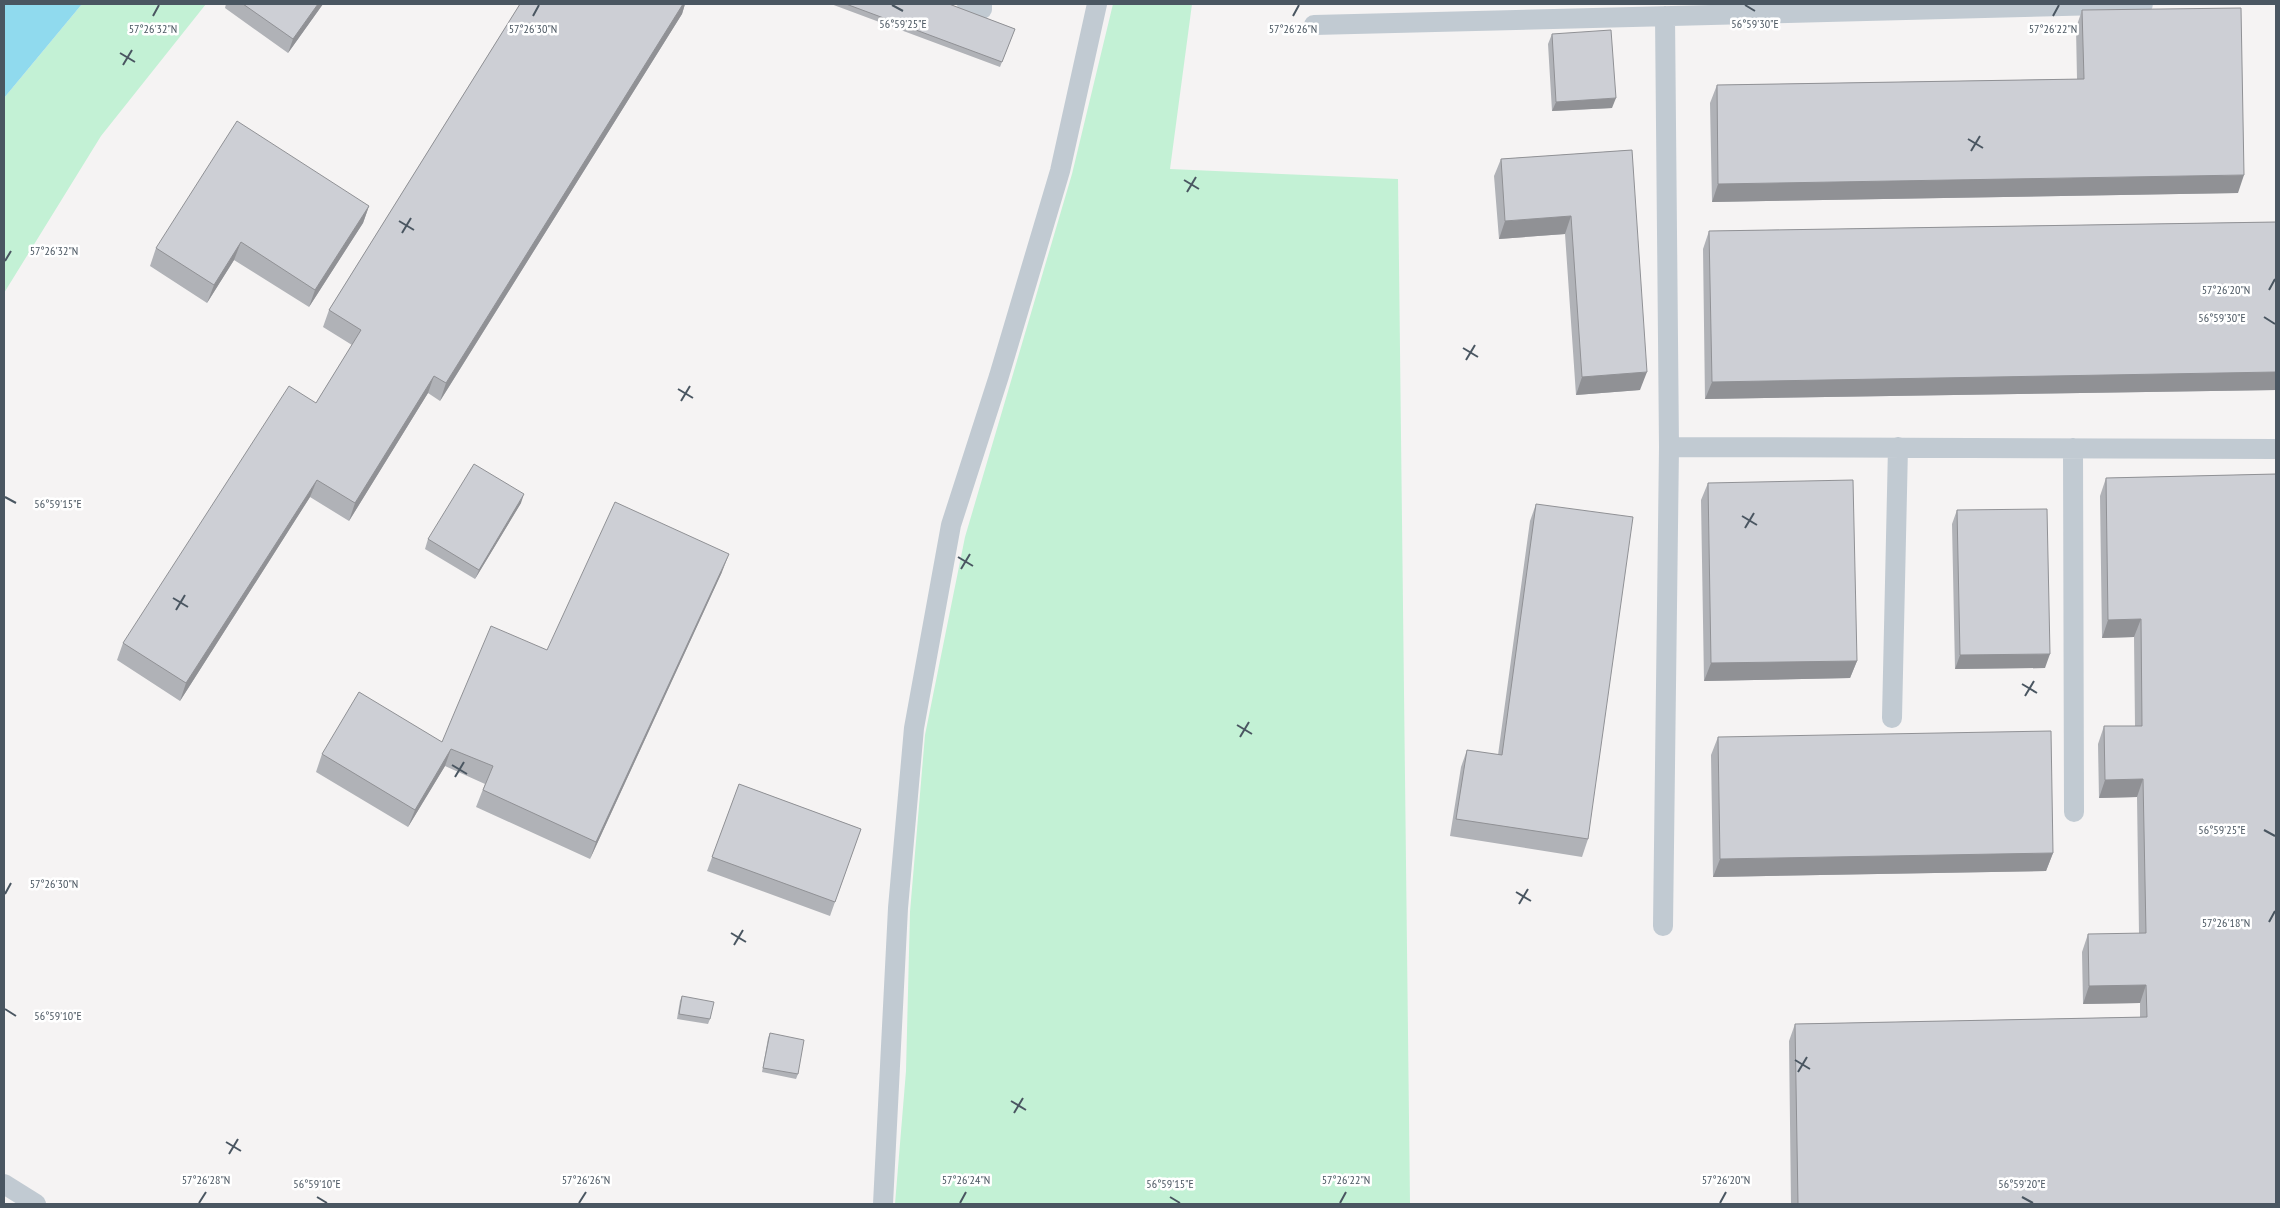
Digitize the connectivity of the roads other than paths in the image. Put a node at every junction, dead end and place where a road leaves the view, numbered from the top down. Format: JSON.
{"nodes":[{"id":1,"x":967,"y":4,"type":"edge"},
{"id":2,"x":982,"y":4,"type":"edge"},
{"id":3,"x":1097,"y":4,"type":"edge"},
{"id":4,"x":2143,"y":4,"type":"edge"},
{"id":5,"x":1665,"y":16,"type":"junction"},
{"id":6,"x":1314,"y":25,"type":"dead end"},
{"id":7,"x":1669,"y":446,"type":"junction"},
{"id":8,"x":1898,"y":447,"type":"junction"},
{"id":9,"x":2073,"y":448,"type":"junction"},
{"id":10,"x":2276,"y":449,"type":"edge"},
{"id":11,"x":1892,"y":718,"type":"dead end"},
{"id":12,"x":2074,"y":812,"type":"dead end"},
{"id":13,"x":1663,"y":926,"type":"dead end"},
{"id":14,"x":4,"y":1184,"type":"edge"},
{"id":15,"x":36,"y":1204,"type":"edge"},
{"id":16,"x":883,"y":1204,"type":"edge"}],
"edges":[{"from":1,"to":2,"type":"lane"},
{"from":3,"to":16,"type":"lane"},
{"from":4,"to":5,"type":"lane"},
{"from":5,"to":6,"type":"lane"},
{"from":5,"to":7,"type":"lane"},
{"from":7,"to":8,"type":"lane"},
{"from":7,"to":13,"type":"lane"},
{"from":8,"to":9,"type":"lane"},
{"from":8,"to":11,"type":"lane"},
{"from":9,"to":10,"type":"lane"},
{"from":9,"to":12,"type":"lane"},
{"from":14,"to":15,"type":"lane"}]}
